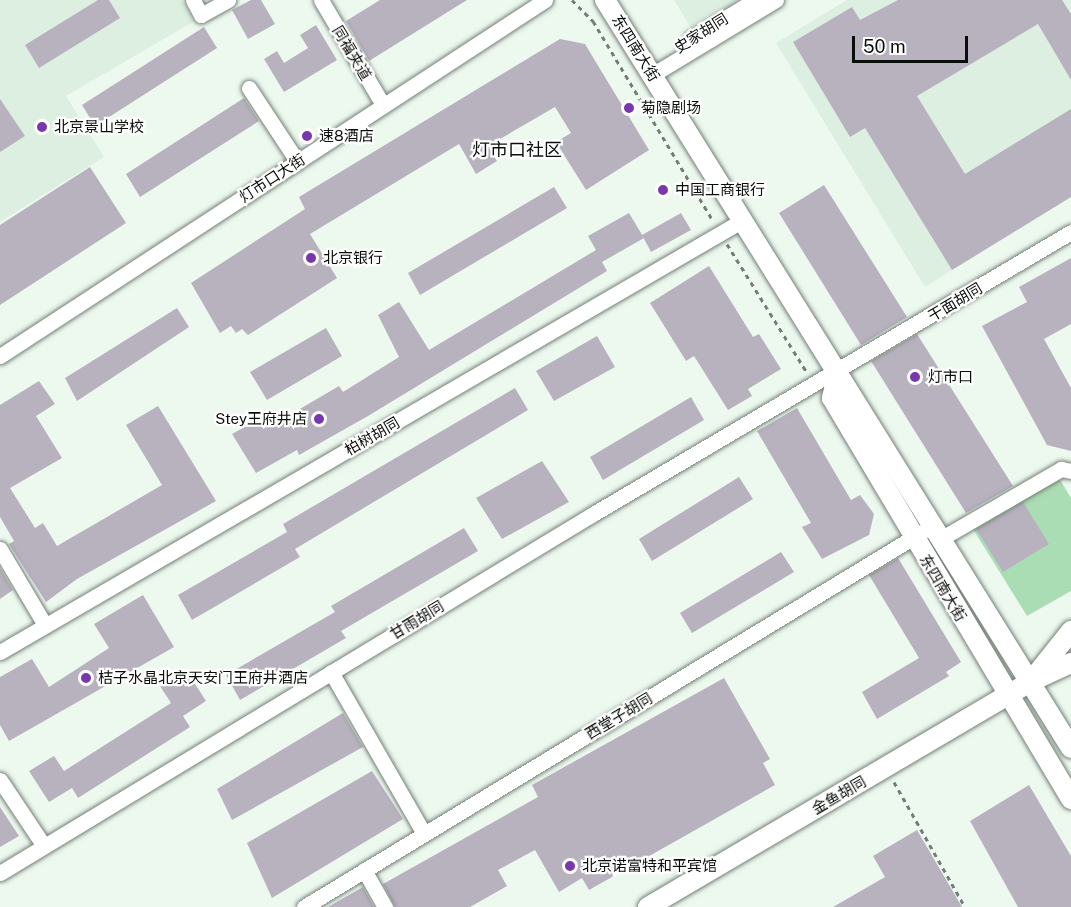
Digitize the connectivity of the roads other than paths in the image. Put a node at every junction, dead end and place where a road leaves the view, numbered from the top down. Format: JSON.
{"nodes":[{"id":1,"x":193,"y":0,"type":"edge"},
{"id":2,"x":228,"y":0,"type":"edge"},
{"id":3,"x":321,"y":0,"type":"edge"},
{"id":4,"x":545,"y":0,"type":"edge"},
{"id":5,"x":605,"y":0,"type":"edge"},
{"id":6,"x":755,"y":0,"type":"edge"},
{"id":7,"x":776,"y":0,"type":"edge"},
{"id":8,"x":650,"y":71,"type":"junction"},
{"id":9,"x":249,"y":88,"type":"dead end"},
{"id":10,"x":383,"y":105,"type":"junction"},
{"id":11,"x":297,"y":161,"type":"junction"},
{"id":12,"x":743,"y":220,"type":"junction"},
{"id":13,"x":1071,"y":232,"type":"edge"},
{"id":14,"x":0,"y":356,"type":"edge"},
{"id":15,"x":838,"y":372,"type":"junction"},
{"id":16,"x":1071,"y":471,"type":"edge"},
{"id":17,"x":938,"y":532,"type":"junction"},
{"id":18,"x":913,"y":538,"type":"junction"},
{"id":19,"x":0,"y":549,"type":"edge"},
{"id":20,"x":45,"y":625,"type":"junction"},
{"id":21,"x":1071,"y":632,"type":"edge"},
{"id":22,"x":0,"y":652,"type":"edge"},
{"id":23,"x":1071,"y":663,"type":"edge"},
{"id":24,"x":331,"y":672,"type":"junction"},
{"id":25,"x":1030,"y":682,"type":"junction"},
{"id":26,"x":1009,"y":695,"type":"junction"},
{"id":27,"x":1071,"y":748,"type":"edge"},
{"id":28,"x":0,"y":780,"type":"edge"},
{"id":29,"x":1071,"y":799,"type":"edge"},
{"id":30,"x":424,"y":834,"type":"junction"},
{"id":31,"x":44,"y":846,"type":"junction"},
{"id":32,"x":364,"y":870,"type":"junction"},
{"id":33,"x":0,"y":873,"type":"edge"},
{"id":34,"x":304,"y":907,"type":"edge"},
{"id":35,"x":385,"y":907,"type":"edge"},
{"id":36,"x":648,"y":907,"type":"edge"}],
"edges":[{"from":1,"to":2,"type":"street"},
{"from":3,"to":10,"type":"street","name":"同福夹道"},
{"from":4,"to":10,"type":"street","name":"灯市口大街"},
{"from":5,"to":8,"type":"main road","name":"东四南大街"},
{"from":6,"to":8,"type":"street","name":"史家胡同"},
{"from":7,"to":8,"type":"street"},
{"from":8,"to":12,"type":"main road","name":"东四南大街"},
{"from":9,"to":11,"type":"street"},
{"from":10,"to":11,"type":"street","name":"灯市口大街"},
{"from":11,"to":14,"type":"street","name":"灯市口大街"},
{"from":12,"to":15,"type":"main road","name":"东四南大街"},
{"from":12,"to":20,"type":"street","name":"柏树胡同"},
{"from":13,"to":15,"type":"street","name":"干面胡同"},
{"from":15,"to":17,"type":"main road","name":"东四南大街"},
{"from":15,"to":18,"type":"main road","name":"东四南大街"},
{"from":15,"to":24,"type":"street","name":"甘雨胡同"},
{"from":16,"to":17,"type":"street","name":"西堂子胡同"},
{"from":17,"to":18,"type":"street","name":"西堂子胡同"},
{"from":17,"to":25,"type":"main road","name":"东四南大街"},
{"from":18,"to":26,"type":"main road","name":"东四南大街"},
{"from":18,"to":30,"type":"street","name":"西堂子胡同"},
{"from":19,"to":20,"type":"street"},
{"from":20,"to":22,"type":"street","name":"柏树胡同"},
{"from":21,"to":25,"type":"main road"},
{"from":23,"to":25,"type":"main road"},
{"from":24,"to":30,"type":"street"},
{"from":24,"to":31,"type":"street","name":"甘雨胡同"},
{"from":25,"to":26,"type":"main road","name":"金鱼胡同"},
{"from":25,"to":27,"type":"main road","name":"东四南大街"},
{"from":26,"to":29,"type":"main road","name":"东四南大街"},
{"from":26,"to":36,"type":"main road","name":"金鱼胡同"},
{"from":28,"to":31,"type":"street"},
{"from":30,"to":32,"type":"street","name":"西堂子胡同"},
{"from":31,"to":33,"type":"street","name":"甘雨胡同"},
{"from":32,"to":34,"type":"street","name":"西堂子胡同"},
{"from":32,"to":35,"type":"street"}]}
